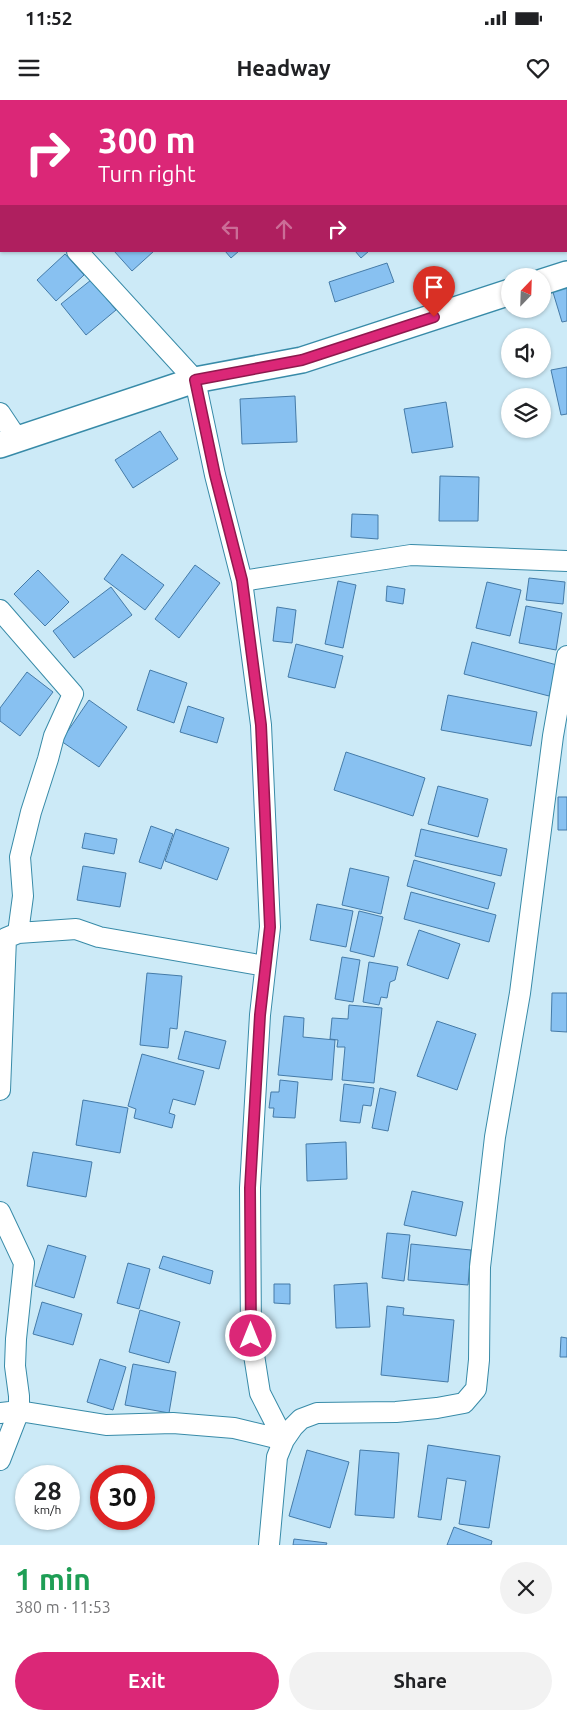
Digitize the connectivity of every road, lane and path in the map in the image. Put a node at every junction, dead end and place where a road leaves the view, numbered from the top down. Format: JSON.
{"nodes":[{"id":1,"x":78,"y":252,"type":"edge"},
{"id":2,"x":567,"y":274,"type":"edge"},
{"id":3,"x":551,"y":279,"type":"edge"},
{"id":4,"x":501,"y":295,"type":"edge"},
{"id":5,"x":195,"y":380,"type":"junction"},
{"id":6,"x":0,"y":413,"type":"edge"},
{"id":7,"x":9,"y":442,"type":"edge"},
{"id":8,"x":567,"y":561,"type":"edge"},
{"id":9,"x":242,"y":580,"type":"junction"},
{"id":10,"x":0,"y":610,"type":"edge"},
{"id":11,"x":567,"y":656,"type":"edge"},
{"id":12,"x":8,"y":937,"type":"edge"},
{"id":13,"x":264,"y":966,"type":"junction"},
{"id":14,"x":0,"y":1090,"type":"edge"},
{"id":15,"x":0,"y":1212,"type":"edge"},
{"id":16,"x":9,"y":1412,"type":"edge"},
{"id":17,"x":284,"y":1440,"type":"junction"},
{"id":18,"x":0,"y":1460,"type":"edge"},
{"id":19,"x":269,"y":1545,"type":"edge"}],
"edges":[{"from":1,"to":5,"type":"street"},
{"from":2,"to":3,"type":"street"},
{"from":4,"to":5,"type":"street"},
{"from":5,"to":7,"type":"street"},
{"from":5,"to":9,"type":"street"},
{"from":6,"to":7,"type":"street"},
{"from":8,"to":9,"type":"street"},
{"from":9,"to":13,"type":"street"},
{"from":10,"to":12,"type":"street"},
{"from":11,"to":17,"type":"street"},
{"from":12,"to":13,"type":"street"},
{"from":12,"to":14,"type":"street"},
{"from":13,"to":17,"type":"street"},
{"from":15,"to":16,"type":"street"},
{"from":16,"to":17,"type":"street"},
{"from":16,"to":18,"type":"street"},
{"from":17,"to":19,"type":"street"}]}
